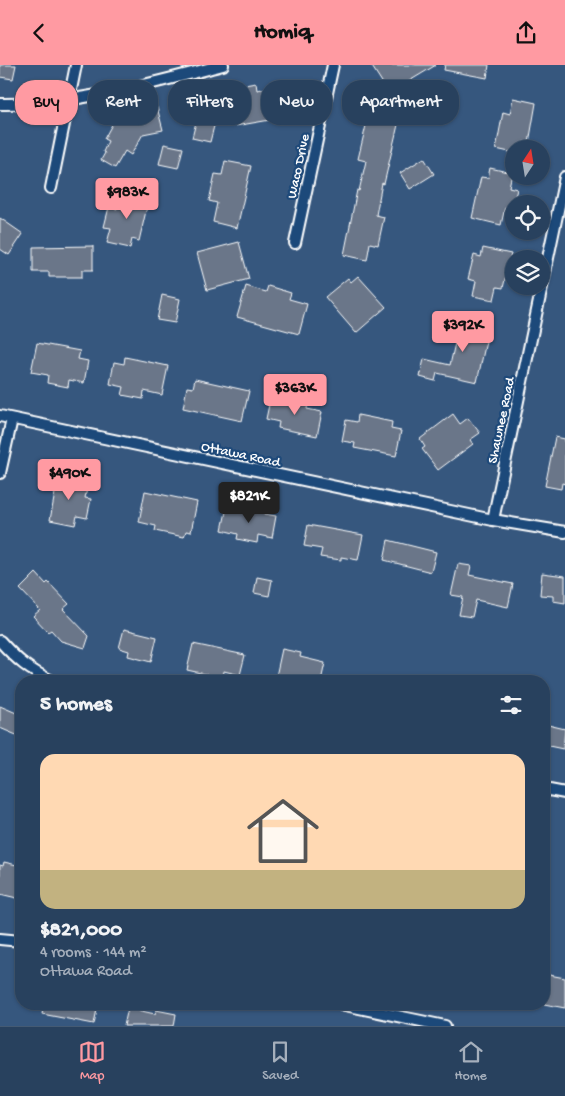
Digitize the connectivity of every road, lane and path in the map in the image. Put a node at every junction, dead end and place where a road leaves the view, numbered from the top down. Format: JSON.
{"nodes":[{"id":1,"x":76,"y":65,"type":"edge"},
{"id":2,"x":222,"y":65,"type":"edge"},
{"id":3,"x":333,"y":65,"type":"edge"},
{"id":4,"x":73,"y":80,"type":"edge"},
{"id":5,"x":78,"y":97,"type":"edge"},
{"id":6,"x":15,"y":103,"type":"edge"},
{"id":7,"x":0,"y":104,"type":"edge"},
{"id":8,"x":64,"y":125,"type":"edge"},
{"id":9,"x":565,"y":177,"type":"edge"},
{"id":10,"x":51,"y":188,"type":"dead end"},
{"id":11,"x":295,"y":243,"type":"dead end"},
{"id":12,"x":0,"y":417,"type":"edge"},
{"id":13,"x":12,"y":419,"type":"junction"},
{"id":14,"x":0,"y":473,"type":"edge"},
{"id":15,"x":493,"y":520,"type":"junction"},
{"id":16,"x":565,"y":532,"type":"edge"},
{"id":17,"x":0,"y":641,"type":"edge"},
{"id":18,"x":39,"y":675,"type":"edge"},
{"id":19,"x":550,"y":790,"type":"edge"},
{"id":20,"x":565,"y":793,"type":"edge"},
{"id":21,"x":0,"y":939,"type":"edge"},
{"id":22,"x":15,"y":940,"type":"edge"},
{"id":23,"x":369,"y":1010,"type":"edge"},
{"id":24,"x":445,"y":1026,"type":"edge"}],
"edges":[{"from":1,"to":4,"type":"street"},
{"from":2,"to":5,"type":"street"},
{"from":3,"to":11,"type":"street","name":"Waco Drive"},
{"from":6,"to":7,"type":"street"},
{"from":8,"to":10,"type":"street"},
{"from":9,"to":15,"type":"street","name":"Shawnee Road"},
{"from":12,"to":13,"type":"street","name":"Ottawa Road"},
{"from":13,"to":14,"type":"street"},
{"from":13,"to":15,"type":"street","name":"Ottawa Road"},
{"from":15,"to":16,"type":"street","name":"Ottawa Road"},
{"from":17,"to":18,"type":"street"},
{"from":19,"to":20,"type":"street"},
{"from":21,"to":22,"type":"street"},
{"from":23,"to":24,"type":"street"}]}
